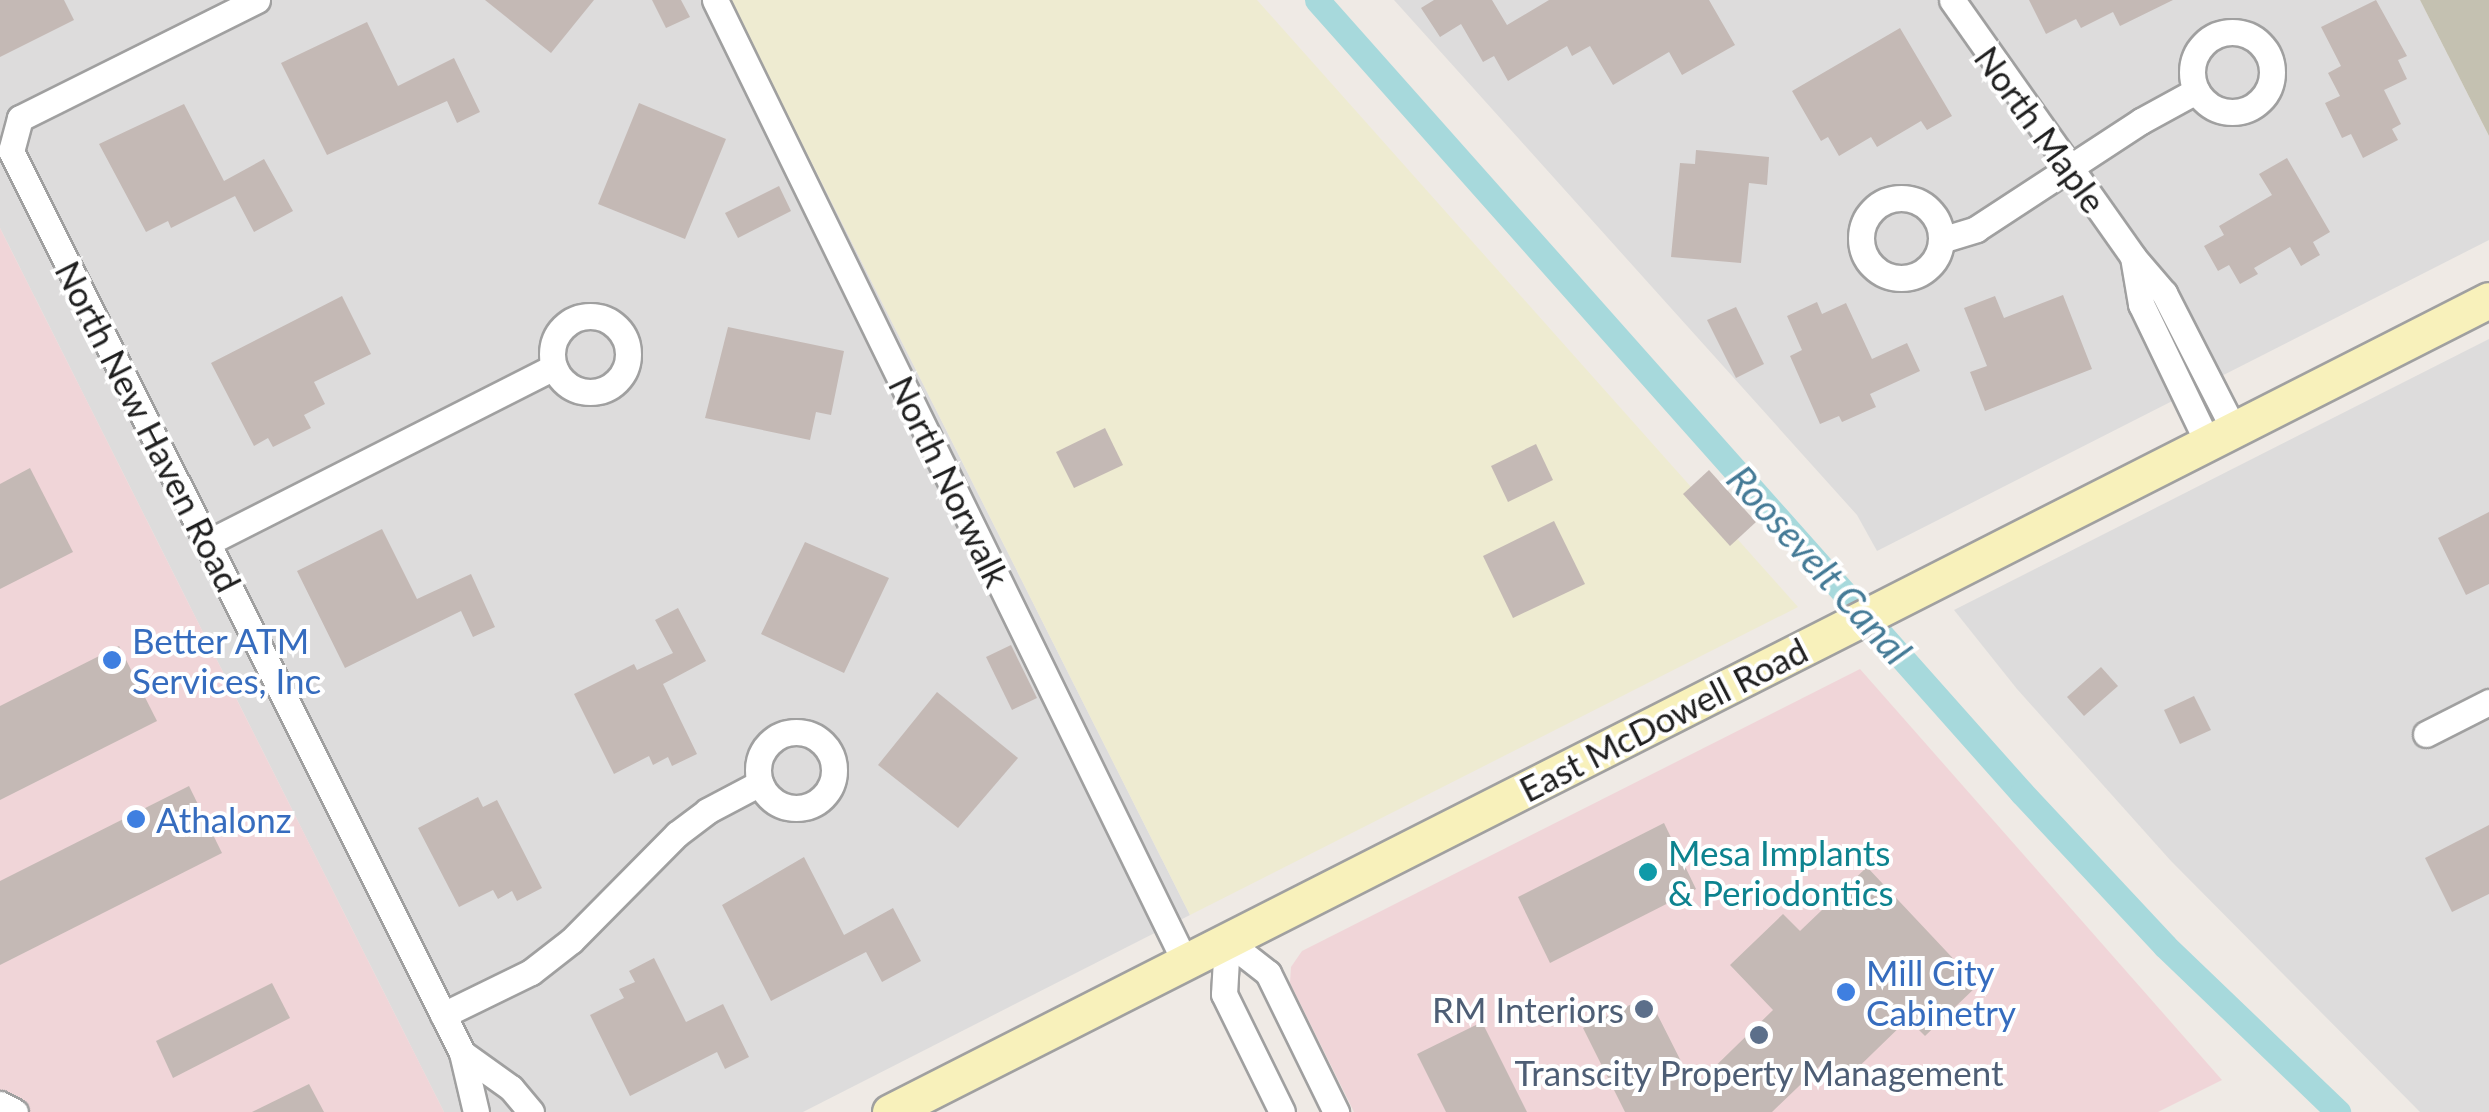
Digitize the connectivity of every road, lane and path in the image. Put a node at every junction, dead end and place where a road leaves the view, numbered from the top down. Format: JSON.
{"nodes":[{"id":1,"x":257,"y":0,"type":"edge"},
{"id":2,"x":715,"y":0,"type":"edge"},
{"id":3,"x":1952,"y":0,"type":"edge"},
{"id":4,"x":2196,"y":91,"type":"dead end"},
{"id":5,"x":2070,"y":169,"type":"junction"},
{"id":6,"x":1941,"y":240,"type":"dead end"},
{"id":7,"x":2489,"y":300,"type":"edge"},
{"id":8,"x":554,"y":367,"type":"dead end"},
{"id":9,"x":2221,"y":436,"type":"junction"},
{"id":10,"x":207,"y":542,"type":"junction"},
{"id":11,"x":2489,"y":702,"type":"edge"},
{"id":12,"x":2426,"y":734,"type":"dead end"},
{"id":13,"x":760,"y":784,"type":"dead end"},
{"id":14,"x":1226,"y":941,"type":"junction"},
{"id":15,"x":1185,"y":962,"type":"junction"},
{"id":16,"x":443,"y":1015,"type":"junction"},
{"id":17,"x":462,"y":1053,"type":"junction"},
{"id":18,"x":0,"y":1104,"type":"edge"},
{"id":19,"x":15,"y":1112,"type":"edge"},
{"id":20,"x":476,"y":1112,"type":"edge"},
{"id":21,"x":531,"y":1112,"type":"edge"},
{"id":22,"x":890,"y":1112,"type":"edge"},
{"id":23,"x":1282,"y":1112,"type":"edge"},
{"id":24,"x":1336,"y":1112,"type":"edge"}],
"edges":[{"from":1,"to":10,"type":"street","name":"North New Haven Road"},
{"from":2,"to":15,"type":"street","name":"North Norwalk"},
{"from":3,"to":5,"type":"street","name":"North Maple"},
{"from":4,"to":5,"type":"street"},
{"from":5,"to":6,"type":"street"},
{"from":5,"to":9,"type":"street","name":"North Maple"},
{"from":7,"to":9,"type":"main road","name":"East McDowell Road"},
{"from":8,"to":10,"type":"street"},
{"from":9,"to":14,"type":"main road","name":"East McDowell Road"},
{"from":10,"to":16,"type":"street","name":"North New Haven Road"},
{"from":11,"to":12,"type":"street"},
{"from":13,"to":16,"type":"street"},
{"from":14,"to":15,"type":"main road","name":"East McDowell Road"},
{"from":14,"to":23,"type":"street"},
{"from":14,"to":24,"type":"street"},
{"from":15,"to":22,"type":"main road","name":"East McDowell Road"},
{"from":16,"to":17,"type":"street","name":"North New Haven Road"},
{"from":17,"to":20,"type":"street","name":"North New Haven Road"},
{"from":17,"to":21,"type":"street","name":"North New Haven Road"},
{"from":18,"to":19,"type":"street"}]}
